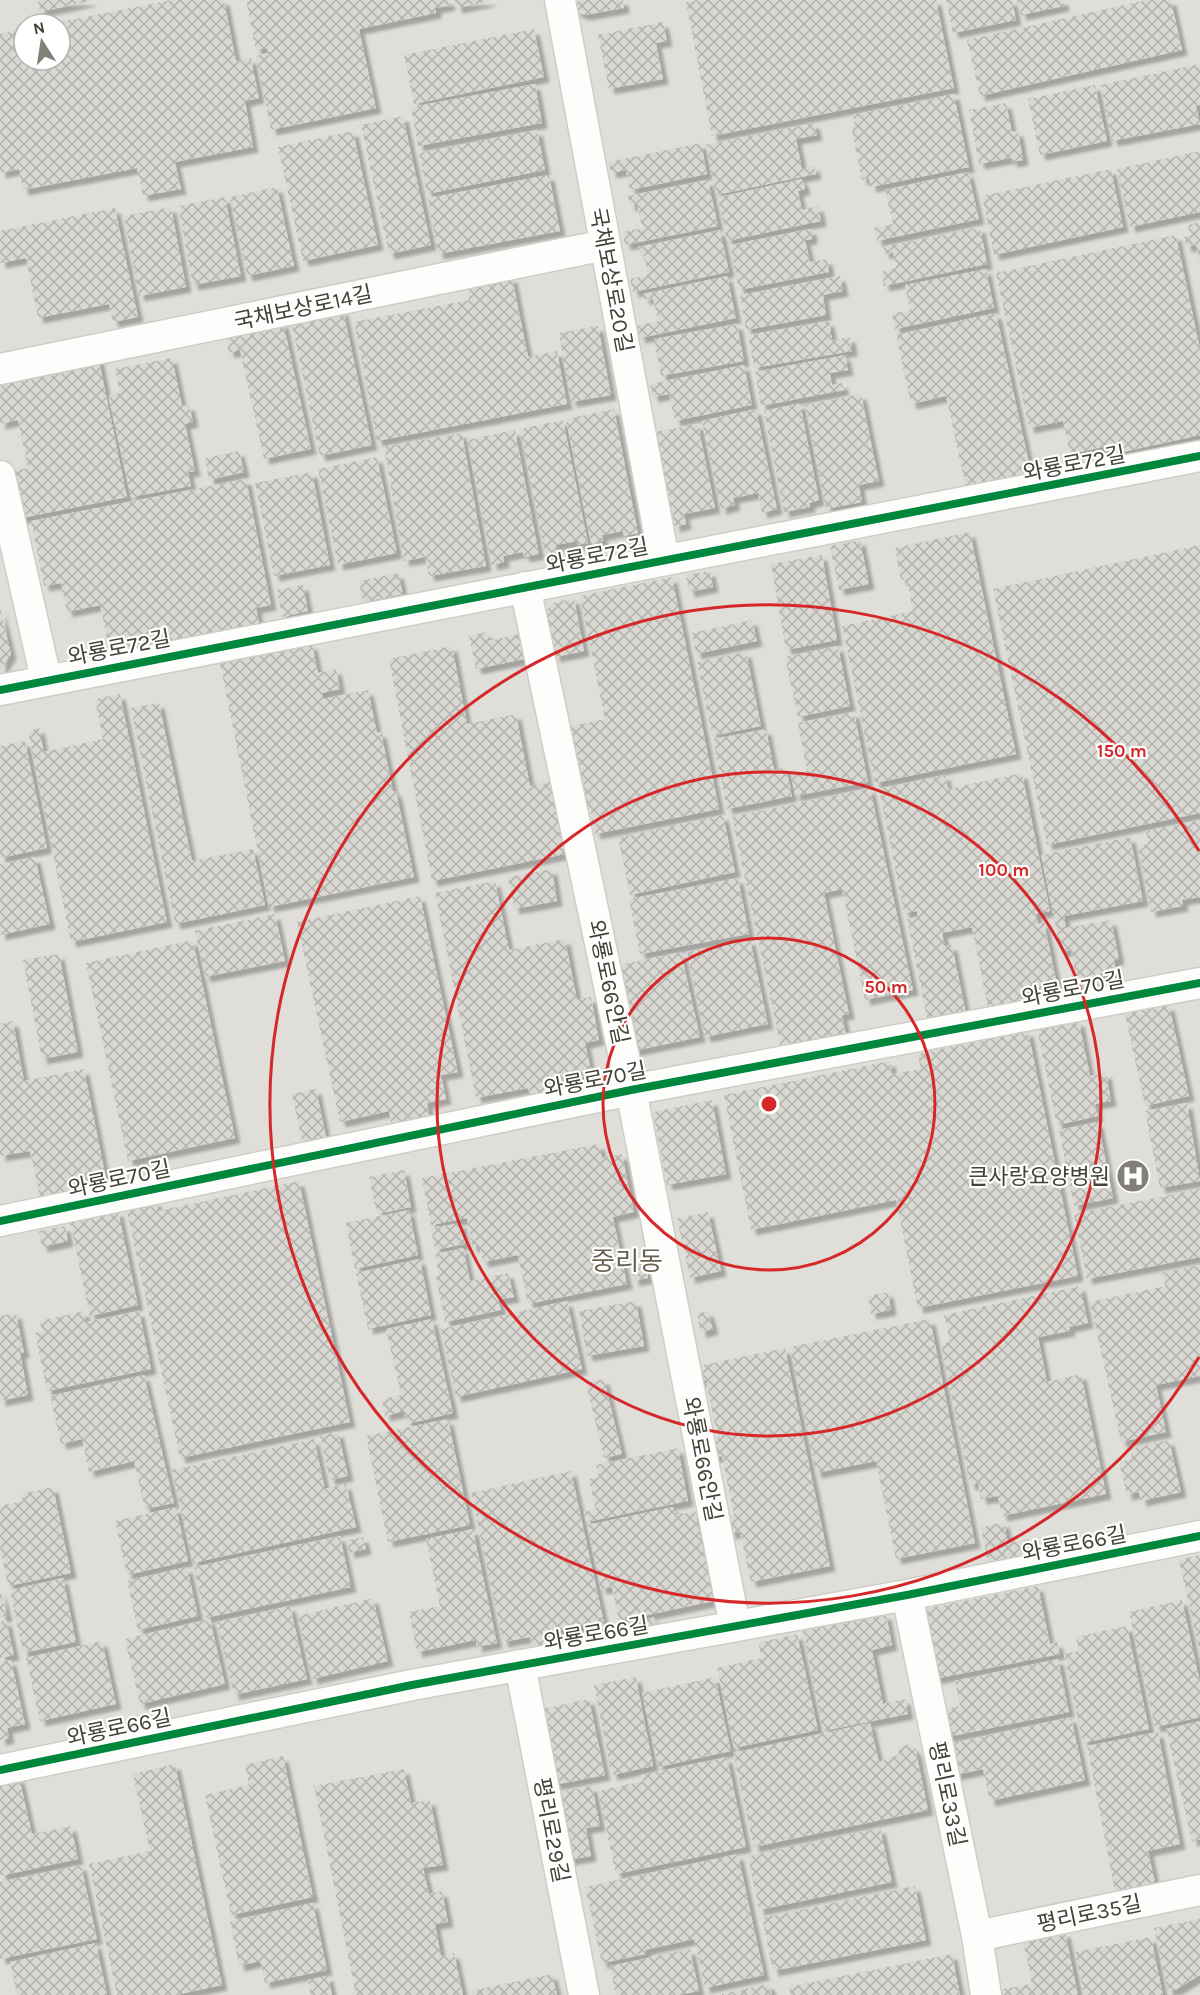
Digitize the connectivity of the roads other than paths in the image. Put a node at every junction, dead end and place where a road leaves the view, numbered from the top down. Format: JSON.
{"nodes":[{"id":1,"x":560,"y":0,"type":"edge"},
{"id":2,"x":605,"y":245,"type":"junction"},
{"id":3,"x":0,"y":369,"type":"edge"},
{"id":4,"x":1200,"y":456,"type":"edge"},
{"id":5,"x":0,"y":476,"type":"edge"},
{"id":6,"x":664,"y":560,"type":"junction"},
{"id":7,"x":525,"y":587,"type":"junction"},
{"id":8,"x":46,"y":680,"type":"junction"},
{"id":9,"x":0,"y":690,"type":"edge"},
{"id":10,"x":1200,"y":983,"type":"edge"},
{"id":11,"x":631,"y":1090,"type":"junction"},
{"id":12,"x":0,"y":1221,"type":"edge"},
{"id":13,"x":1200,"y":1536,"type":"edge"},
{"id":14,"x":906,"y":1594,"type":"junction"},
{"id":15,"x":735,"y":1626,"type":"junction"},
{"id":16,"x":520,"y":1665,"type":"junction"},
{"id":17,"x":0,"y":1770,"type":"edge"},
{"id":18,"x":1200,"y":1890,"type":"edge"},
{"id":19,"x":977,"y":1935,"type":"junction"},
{"id":20,"x":584,"y":1995,"type":"edge"},
{"id":21,"x":986,"y":1995,"type":"edge"}],
"edges":[{"from":1,"to":2,"type":"street","name":"국채보상로20길"},
{"from":2,"to":3,"type":"street","name":"국채보상로14길"},
{"from":2,"to":6,"type":"street","name":"국채보상로20길"},
{"from":4,"to":6,"type":"street","name":"와룡로72길"},
{"from":5,"to":8,"type":"street"},
{"from":6,"to":7,"type":"street","name":"와룡로72길"},
{"from":7,"to":8,"type":"street","name":"와룡로72길"},
{"from":7,"to":11,"type":"street","name":"와룡로66안길"},
{"from":8,"to":9,"type":"street","name":"와룡로72길"},
{"from":10,"to":11,"type":"street","name":"와룡로70길"},
{"from":11,"to":12,"type":"street","name":"와룡로70길"},
{"from":11,"to":15,"type":"street","name":"와룡로66안길"},
{"from":13,"to":14,"type":"street","name":"와룡로66길"},
{"from":14,"to":15,"type":"street","name":"와룡로66길"},
{"from":14,"to":19,"type":"street","name":"평리로33길"},
{"from":15,"to":16,"type":"street","name":"와룡로66길"},
{"from":16,"to":17,"type":"street","name":"와룡로66길"},
{"from":16,"to":20,"type":"street","name":"평리로29길"},
{"from":18,"to":19,"type":"street","name":"평리로35길"},
{"from":19,"to":21,"type":"street","name":"평리로33길"}]}
